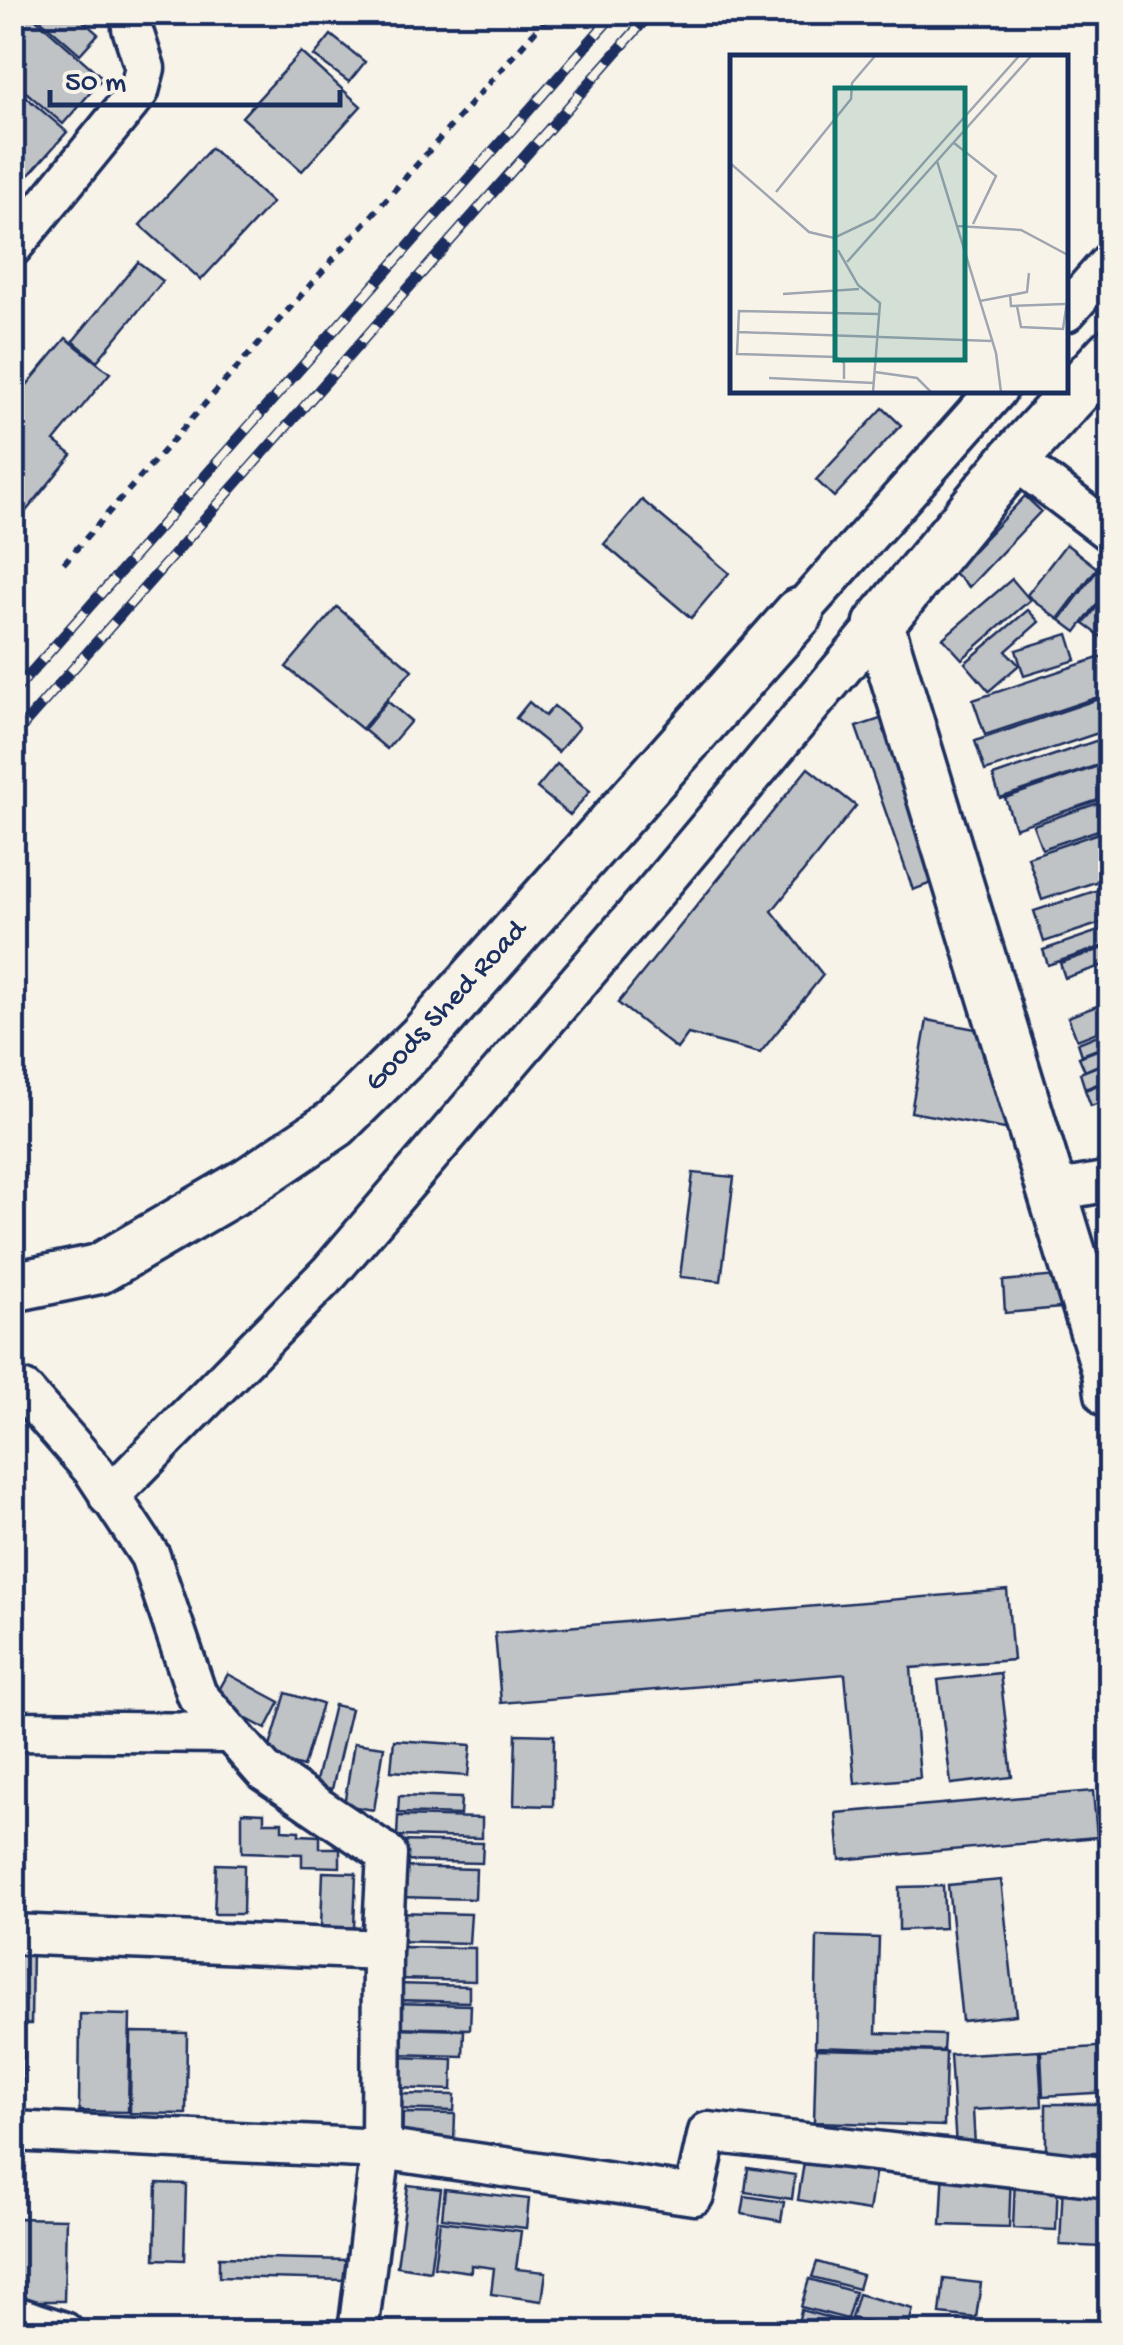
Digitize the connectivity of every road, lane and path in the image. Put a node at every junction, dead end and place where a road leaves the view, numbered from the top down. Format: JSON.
{"nodes":[{"id":1,"x":134,"y":12,"type":"edge"},
{"id":2,"x":552,"y":12,"type":"edge"},
{"id":3,"x":12,"y":247,"type":"edge"},
{"id":4,"x":1110,"y":262,"type":"edge"},
{"id":5,"x":1068,"y":310,"type":"edge"},
{"id":6,"x":1110,"y":354,"type":"edge"},
{"id":7,"x":994,"y":392,"type":"edge"},
{"id":8,"x":1014,"y":458,"type":"junction"},
{"id":9,"x":1110,"y":532,"type":"edge"},
{"id":10,"x":64,"y":563,"type":"dead end"},
{"id":11,"x":799,"y":612,"type":"joint"},
{"id":12,"x":878,"y":624,"type":"junction"},
{"id":13,"x":1110,"y":1181,"type":"edge"},
{"id":14,"x":1055,"y":1191,"type":"junction"},
{"id":15,"x":12,"y":1286,"type":"edge"},
{"id":16,"x":1109,"y":1378,"type":"edge"},
{"id":17,"x":24,"y":1391,"type":"dead end"},
{"id":18,"x":109,"y":1497,"type":"junction"},
{"id":19,"x":12,"y":1731,"type":"edge"},
{"id":20,"x":227,"y":1733,"type":"junction"},
{"id":21,"x":12,"y":1934,"type":"edge"},
{"id":22,"x":382,"y":1950,"type":"junction"},
{"id":23,"x":12,"y":2131,"type":"edge"},
{"id":24,"x":381,"y":2149,"type":"junction"},
{"id":25,"x":1110,"y":2178,"type":"edge"},
{"id":26,"x":12,"y":2315,"type":"edge"},
{"id":27,"x":64,"y":2332,"type":"edge"},
{"id":28,"x":358,"y":2332,"type":"edge"}],
"edges":[{"from":1,"to":3,"type":"street"},
{"from":2,"to":10,"type":"path"},
{"from":4,"to":5,"type":"street"},
{"from":6,"to":8,"type":"main road"},
{"from":7,"to":11,"type":"street"},
{"from":8,"to":9,"type":"street"},
{"from":8,"to":12,"type":"main road"},
{"from":11,"to":15,"type":"main road","name":"Goods Shed Road"},
{"from":12,"to":14,"type":"main road"},
{"from":12,"to":18,"type":"street"},
{"from":13,"to":14,"type":"street"},
{"from":14,"to":16,"type":"main road"},
{"from":17,"to":18,"type":"street"},
{"from":18,"to":20,"type":"street"},
{"from":19,"to":20,"type":"street"},
{"from":20,"to":22,"type":"street"},
{"from":21,"to":22,"type":"street"},
{"from":22,"to":24,"type":"street"},
{"from":23,"to":24,"type":"street"},
{"from":24,"to":25,"type":"street"},
{"from":24,"to":28,"type":"street"},
{"from":26,"to":27,"type":"street"}]}
